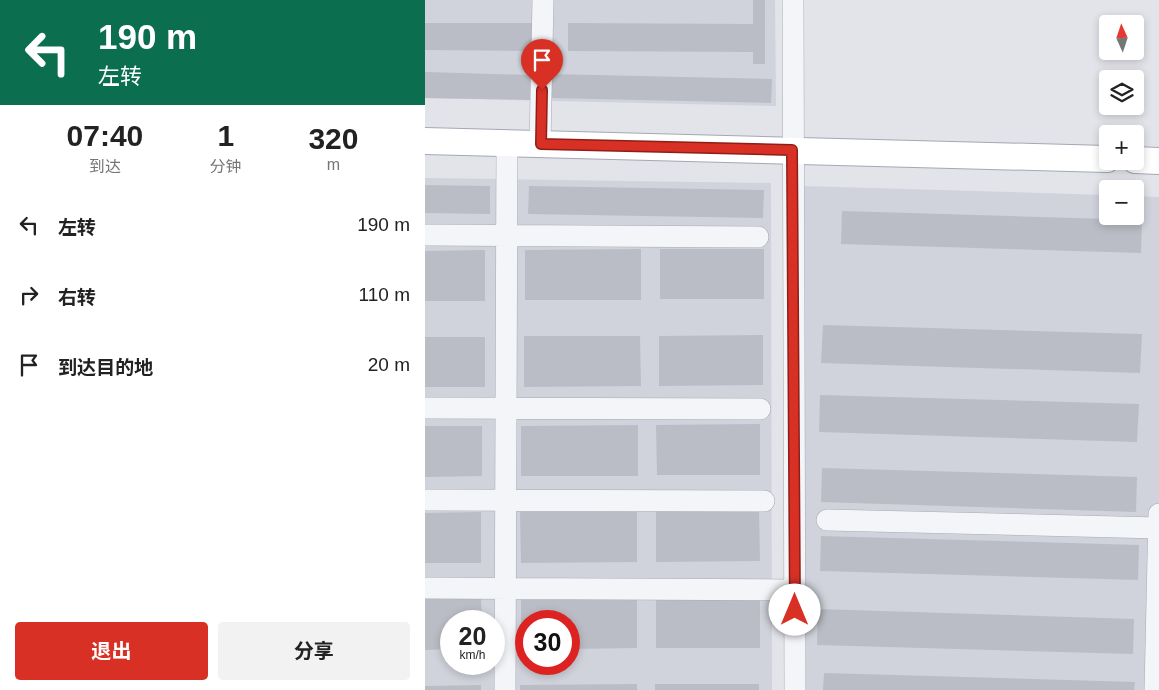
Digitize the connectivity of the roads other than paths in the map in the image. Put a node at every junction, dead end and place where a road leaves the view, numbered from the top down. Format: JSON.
{"nodes":[{"id":1,"x":543,"y":0,"type":"edge"},
{"id":2,"x":793,"y":0,"type":"edge"},
{"id":3,"x":425,"y":141,"type":"edge"},
{"id":4,"x":507,"y":143,"type":"junction"},
{"id":5,"x":541,"y":144,"type":"junction"},
{"id":6,"x":792,"y":150,"type":"junction"},
{"id":7,"x":1099,"y":159,"type":"edge"},
{"id":8,"x":1144,"y":160,"type":"edge"},
{"id":9,"x":1159,"y":161,"type":"edge"},
{"id":10,"x":425,"y":235,"type":"edge"},
{"id":11,"x":507,"y":236,"type":"junction"},
{"id":12,"x":758,"y":237,"type":"dead end"},
{"id":13,"x":425,"y":408,"type":"edge"},
{"id":14,"x":506,"y":408,"type":"junction"},
{"id":15,"x":759,"y":409,"type":"dead end"},
{"id":16,"x":425,"y":500,"type":"edge"},
{"id":17,"x":506,"y":500,"type":"junction"},
{"id":18,"x":764,"y":501,"type":"dead end"},
{"id":19,"x":1159,"y":514,"type":"edge"},
{"id":20,"x":827,"y":520,"type":"dead end"},
{"id":21,"x":1159,"y":528,"type":"edge"},
{"id":22,"x":425,"y":588,"type":"edge"},
{"id":23,"x":506,"y":588,"type":"junction"},
{"id":24,"x":795,"y":590,"type":"junction"},
{"id":25,"x":505,"y":690,"type":"edge"},
{"id":26,"x":795,"y":690,"type":"edge"},
{"id":27,"x":1155,"y":690,"type":"edge"}],
"edges":[{"from":1,"to":5,"type":"street"},
{"from":2,"to":6,"type":"street"},
{"from":3,"to":4,"type":"main road"},
{"from":4,"to":5,"type":"main road"},
{"from":4,"to":11,"type":"street"},
{"from":5,"to":6,"type":"main road"},
{"from":6,"to":7,"type":"main road"},
{"from":6,"to":24,"type":"street"},
{"from":8,"to":9,"type":"main road"},
{"from":10,"to":11,"type":"street"},
{"from":11,"to":12,"type":"street"},
{"from":11,"to":14,"type":"street"},
{"from":13,"to":14,"type":"street"},
{"from":14,"to":15,"type":"street"},
{"from":14,"to":17,"type":"street"},
{"from":16,"to":17,"type":"street"},
{"from":17,"to":18,"type":"street"},
{"from":17,"to":23,"type":"street"},
{"from":19,"to":21,"type":"street"},
{"from":20,"to":21,"type":"street"},
{"from":21,"to":27,"type":"street"},
{"from":22,"to":23,"type":"street"},
{"from":23,"to":24,"type":"street"},
{"from":23,"to":25,"type":"street"},
{"from":24,"to":26,"type":"street"}]}
